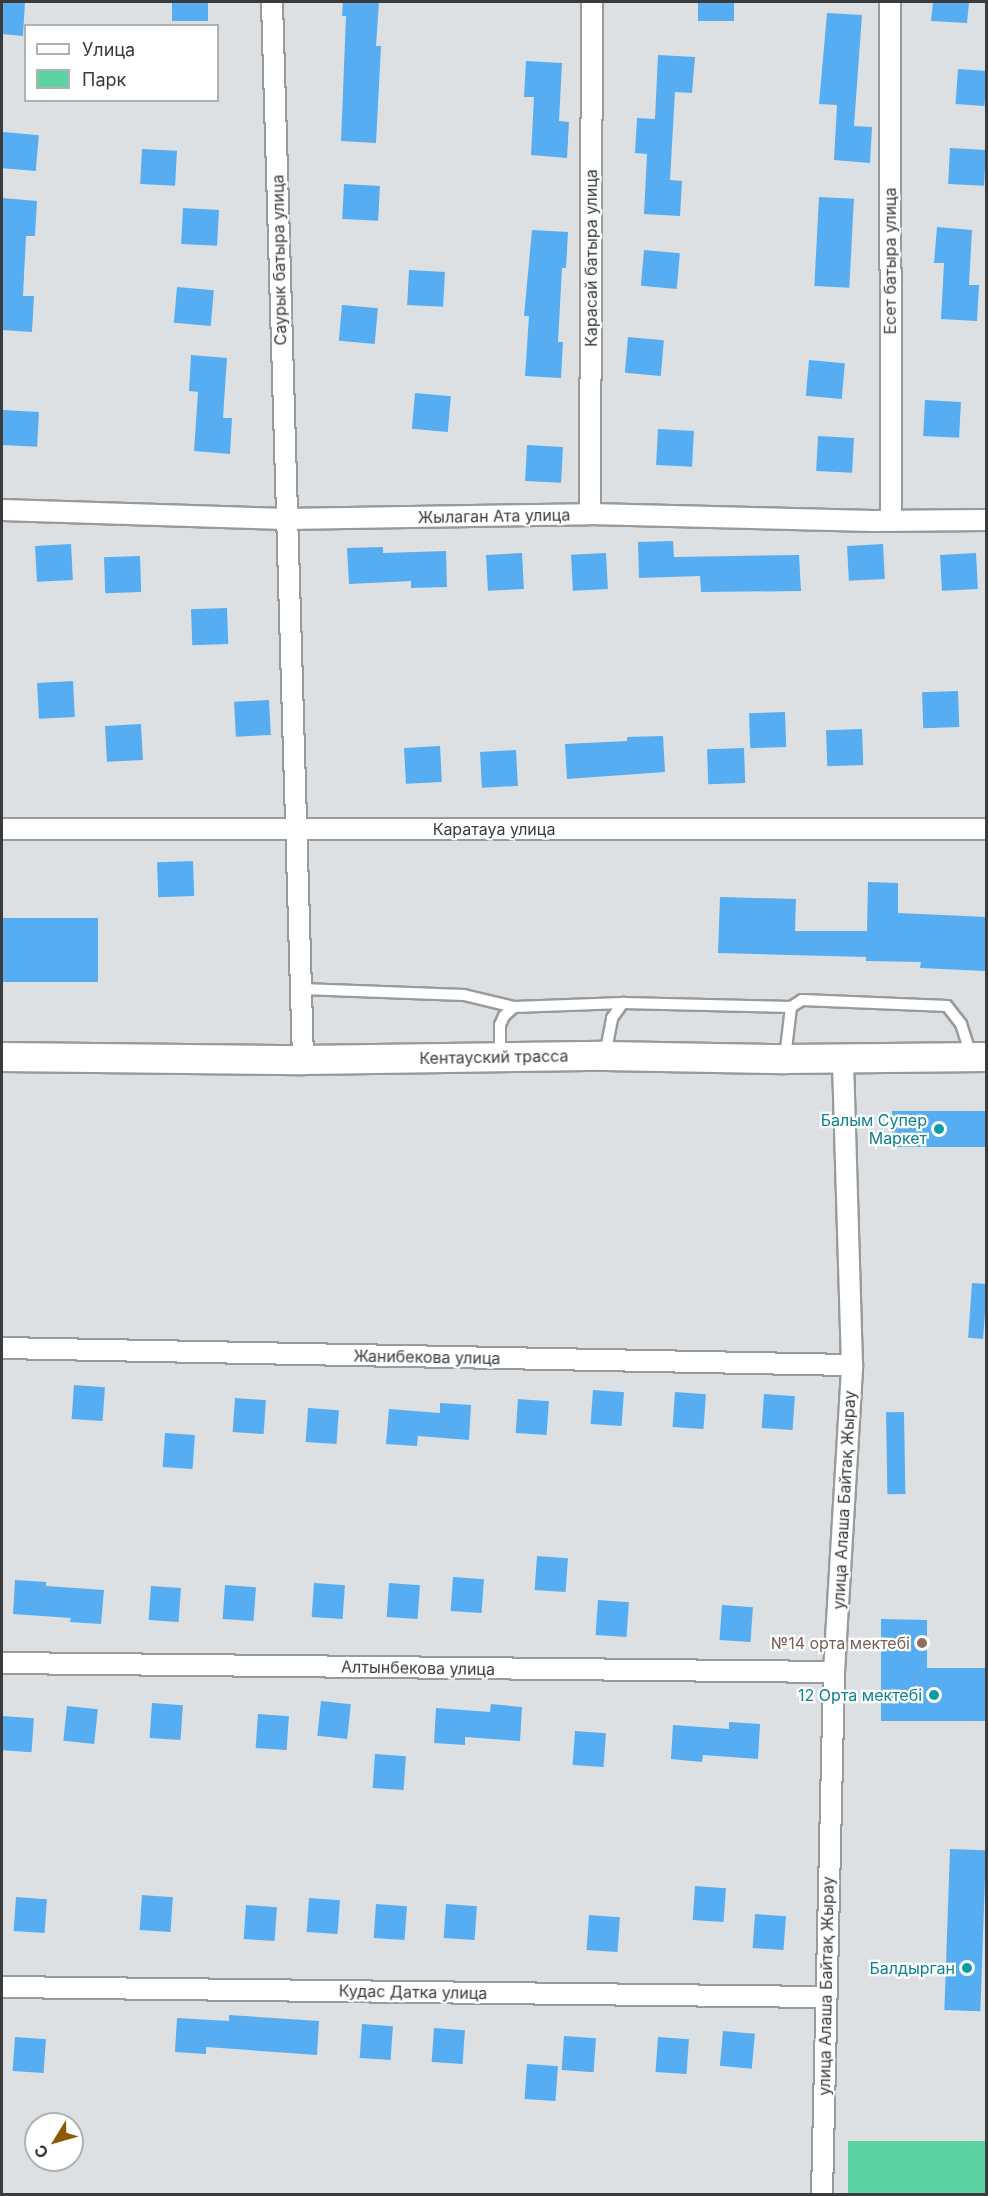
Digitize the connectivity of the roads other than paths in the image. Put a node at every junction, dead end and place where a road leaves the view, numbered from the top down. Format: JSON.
{"nodes":[{"id":1,"x":272,"y":2,"type":"edge"},
{"id":2,"x":592,"y":2,"type":"edge"},
{"id":3,"x":890,"y":2,"type":"edge"},
{"id":4,"x":2,"y":510,"type":"edge"},
{"id":5,"x":590,"y":514,"type":"junction"},
{"id":6,"x":285,"y":519,"type":"junction"},
{"id":7,"x":891,"y":520,"type":"junction"},
{"id":8,"x":987,"y":520,"type":"edge"},
{"id":9,"x":2,"y":829,"type":"edge"},
{"id":10,"x":297,"y":829,"type":"junction"},
{"id":11,"x":987,"y":829,"type":"edge"},
{"id":12,"x":302,"y":989,"type":"junction"},
{"id":13,"x":623,"y":1003,"type":"junction"},
{"id":14,"x":514,"y":1007,"type":"junction"},
{"id":15,"x":791,"y":1007,"type":"junction"},
{"id":16,"x":500,"y":1056,"type":"junction"},
{"id":17,"x":605,"y":1056,"type":"junction"},
{"id":18,"x":2,"y":1057,"type":"edge"},
{"id":19,"x":979,"y":1057,"type":"edge"},
{"id":20,"x":843,"y":1058,"type":"junction"},
{"id":21,"x":785,"y":1059,"type":"junction"},
{"id":22,"x":303,"y":1060,"type":"junction"},
{"id":23,"x":2,"y":1348,"type":"edge"},
{"id":24,"x":852,"y":1365,"type":"junction"},
{"id":25,"x":2,"y":1663,"type":"edge"},
{"id":26,"x":834,"y":1672,"type":"junction"},
{"id":27,"x":2,"y":1987,"type":"edge"},
{"id":28,"x":825,"y":1997,"type":"junction"},
{"id":29,"x":822,"y":2194,"type":"edge"}],
"edges":[{"from":1,"to":6,"type":"street","name":"Саурык батыра улица"},
{"from":2,"to":5,"type":"street","name":"Карасай батыра улица"},
{"from":3,"to":7,"type":"street","name":"Есет батыра улица"},
{"from":4,"to":6,"type":"street","name":"Жылаган Ата улица"},
{"from":5,"to":6,"type":"street","name":"Жылаган Ата улица"},
{"from":5,"to":7,"type":"street","name":"Жылаган Ата улица"},
{"from":6,"to":10,"type":"street","name":"Саурык батыра улица"},
{"from":7,"to":8,"type":"street","name":"Жылаган Ата улица"},
{"from":9,"to":10,"type":"street","name":"Каратауа улица"},
{"from":10,"to":11,"type":"street","name":"Каратауа улица"},
{"from":10,"to":12,"type":"street","name":"Саурык батыра улица"},
{"from":12,"to":14,"type":"lane"},
{"from":12,"to":22,"type":"street","name":"Саурык батыра улица"},
{"from":13,"to":14,"type":"lane"},
{"from":13,"to":15,"type":"lane"},
{"from":13,"to":17,"type":"lane"},
{"from":14,"to":16,"type":"lane"},
{"from":15,"to":19,"type":"lane"},
{"from":15,"to":21,"type":"lane"},
{"from":16,"to":17,"type":"main road","name":"Кентауский трасса"},
{"from":16,"to":22,"type":"main road","name":"Кентауский трасса"},
{"from":17,"to":21,"type":"main road","name":"Кентауский трасса"},
{"from":18,"to":22,"type":"main road","name":"Кентауский трасса"},
{"from":19,"to":20,"type":"main road","name":"Кентауский трасса"},
{"from":20,"to":21,"type":"main road","name":"Кентауский трасса"},
{"from":20,"to":24,"type":"street","name":"улица Алаша Байтақ Жырау"},
{"from":23,"to":24,"type":"street","name":"Жанибекова улица"},
{"from":24,"to":26,"type":"street","name":"улица Алаша Байтақ Жырау"},
{"from":25,"to":26,"type":"street","name":"Алтынбекова улица"},
{"from":26,"to":28,"type":"street","name":"улица Алаша Байтақ Жырау"},
{"from":27,"to":28,"type":"street","name":"Кудас Датка улица"},
{"from":28,"to":29,"type":"street","name":"улица Алаша Байтақ Жырау"}]}
